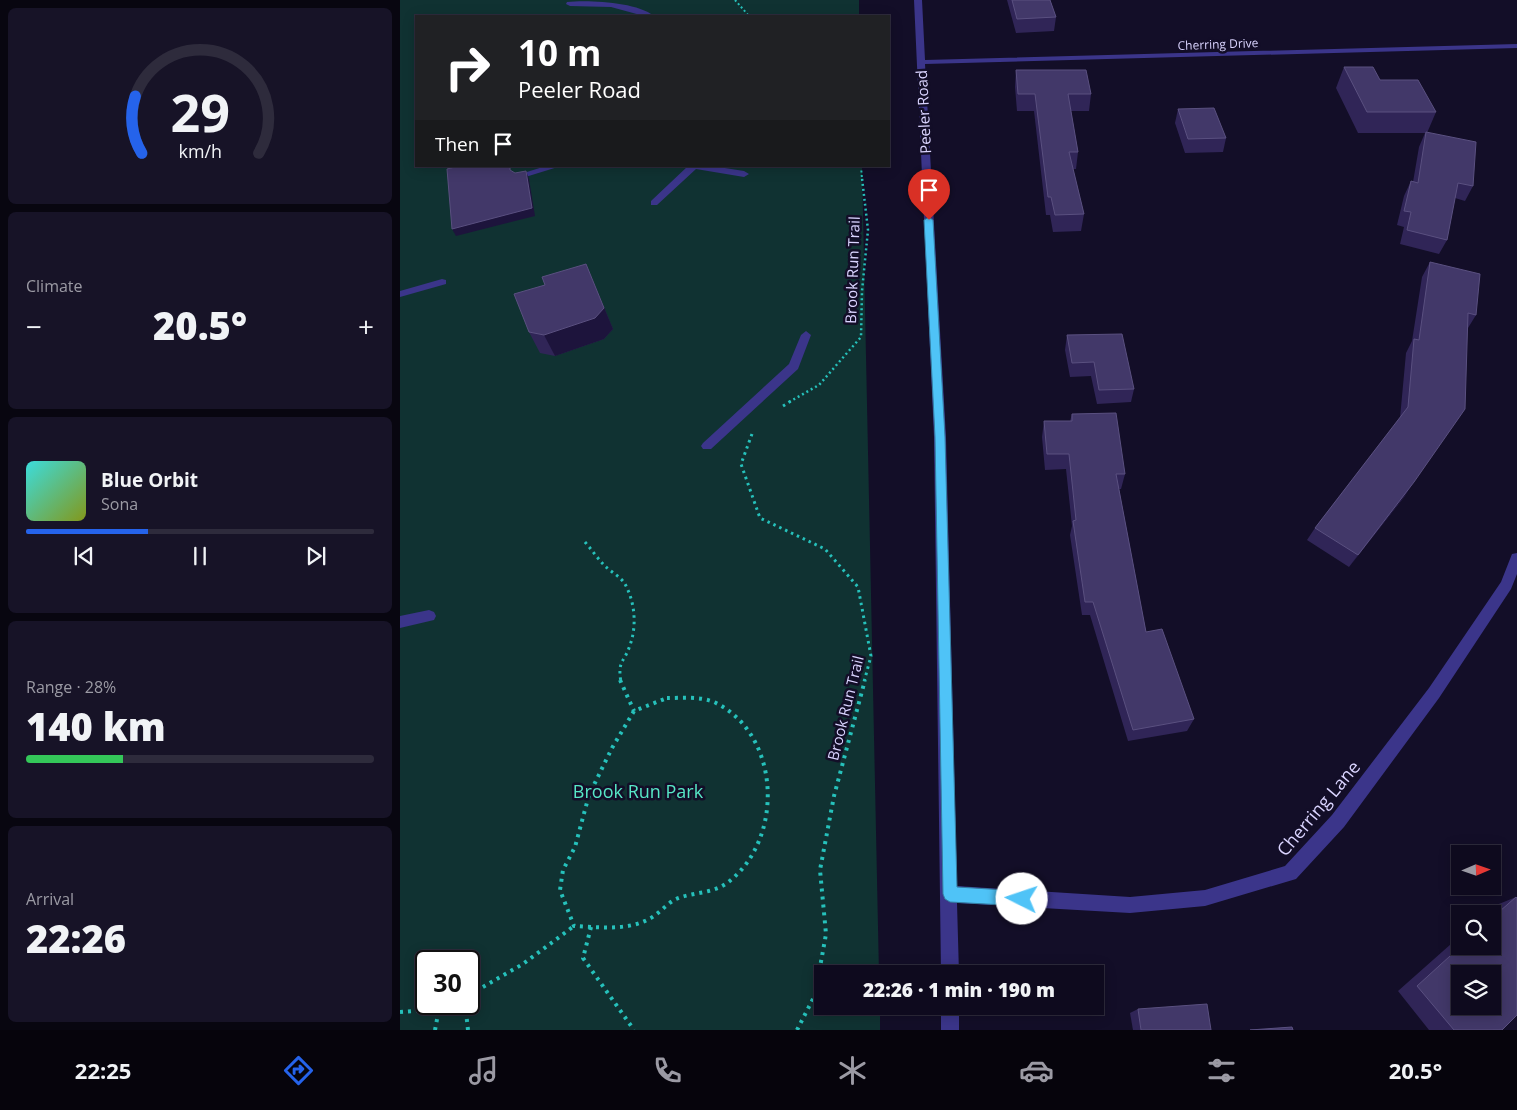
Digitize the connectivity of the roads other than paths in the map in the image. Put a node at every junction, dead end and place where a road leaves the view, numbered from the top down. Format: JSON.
{"nodes":[{"id":1,"x":918,"y":0,"type":"edge"},
{"id":2,"x":570,"y":4,"type":"dead end"},
{"id":3,"x":647,"y":15,"type":"edge"},
{"id":4,"x":1517,"y":46,"type":"edge"},
{"id":5,"x":921,"y":62,"type":"junction"},
{"id":6,"x":554,"y":167,"type":"edge"},
{"id":7,"x":693,"y":167,"type":"edge"},
{"id":8,"x":700,"y":167,"type":"edge"},
{"id":9,"x":744,"y":174,"type":"dead end"},
{"id":10,"x":520,"y":176,"type":"edge"},
{"id":11,"x":654,"y":203,"type":"dead end"},
{"id":12,"x":442,"y":282,"type":"dead end"},
{"id":13,"x":400,"y":294,"type":"edge"},
{"id":14,"x":806,"y":335,"type":"dead end"},
{"id":15,"x":707,"y":446,"type":"dead end"},
{"id":16,"x":1517,"y":558,"type":"edge"},
{"id":17,"x":429,"y":616,"type":"dead end"},
{"id":18,"x":400,"y":622,"type":"edge"},
{"id":19,"x":950,"y":894,"type":"junction"},
{"id":20,"x":950,"y":965,"type":"edge"},
{"id":21,"x":950,"y":1015,"type":"edge"},
{"id":22,"x":950,"y":1030,"type":"edge"}],
"edges":[{"from":1,"to":5,"type":"street","name":"Peeler Road"},
{"from":2,"to":3,"type":"street"},
{"from":4,"to":5,"type":"street","name":"Cherring Drive"},
{"from":5,"to":19,"type":"street","name":"Peeler Road"},
{"from":6,"to":10,"type":"street"},
{"from":7,"to":11,"type":"street"},
{"from":8,"to":9,"type":"street"},
{"from":12,"to":13,"type":"street"},
{"from":14,"to":15,"type":"street"},
{"from":16,"to":19,"type":"street","name":"Cherring Lane"},
{"from":17,"to":18,"type":"street"},
{"from":19,"to":20,"type":"street","name":"Peeler Road"},
{"from":21,"to":22,"type":"street"}]}
